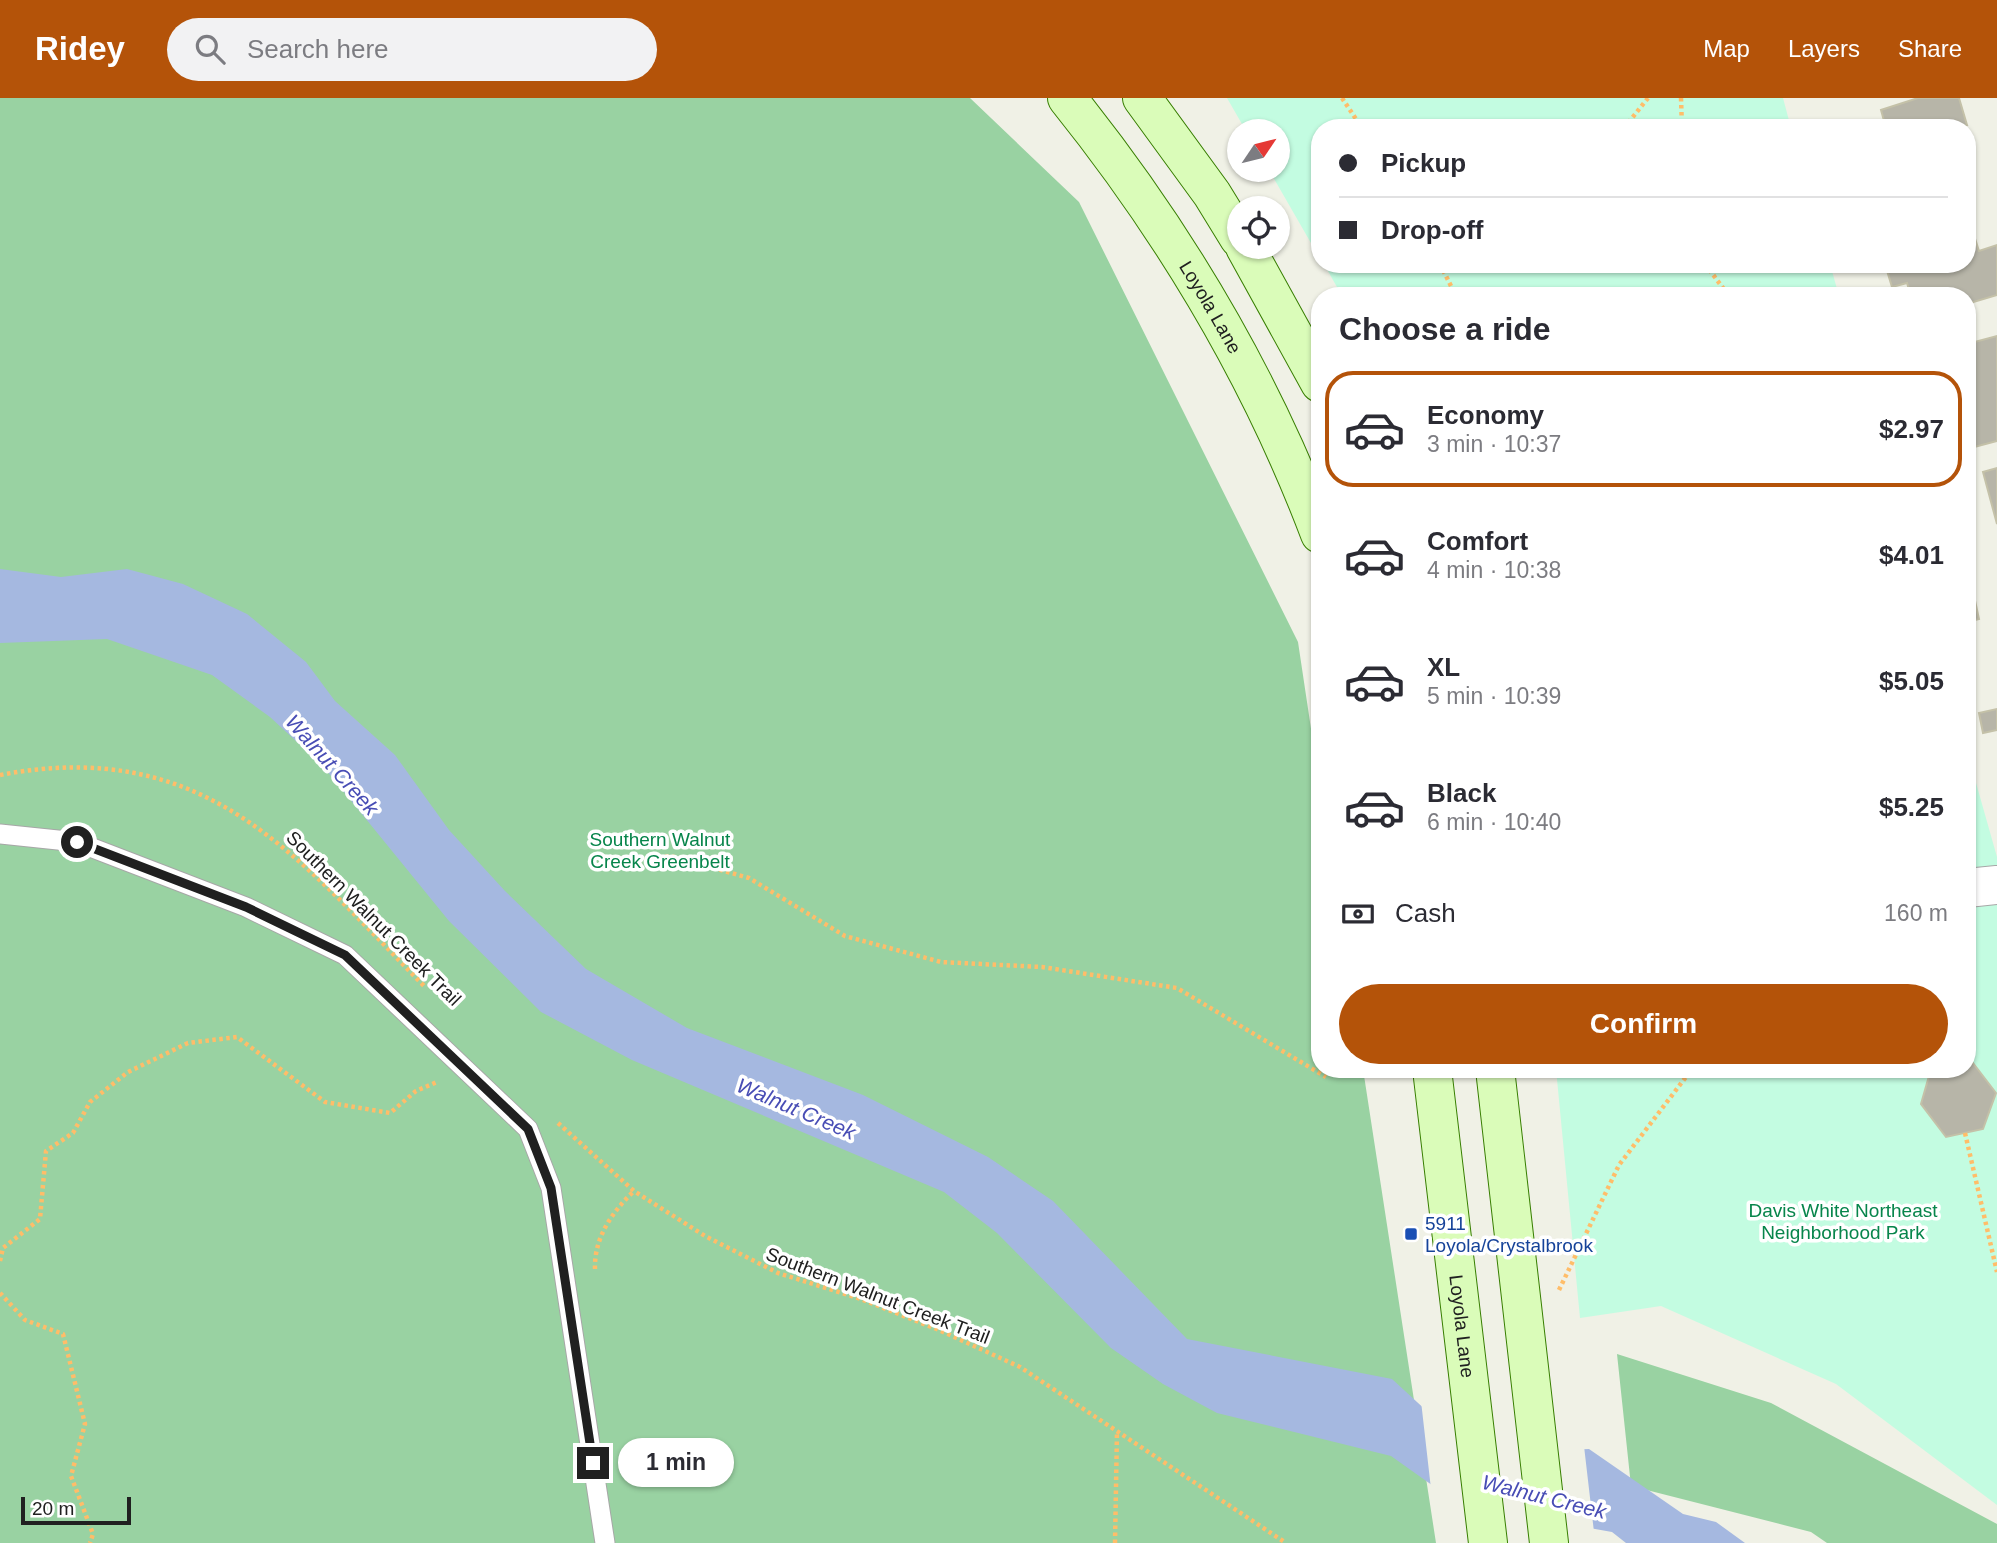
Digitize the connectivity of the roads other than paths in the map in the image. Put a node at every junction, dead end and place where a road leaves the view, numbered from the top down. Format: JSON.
{"nodes":[{"id":1,"x":1067,"y":98,"type":"edge"},
{"id":2,"x":1142,"y":98,"type":"edge"},
{"id":3,"x":1227,"y":218,"type":"edge"},
{"id":4,"x":1252,"y":259,"type":"edge"},
{"id":5,"x":1311,"y":367,"type":"edge"},
{"id":6,"x":1311,"y":513,"type":"edge"},
{"id":7,"x":0,"y":834,"type":"edge"},
{"id":8,"x":1997,"y":885,"type":"edge"},
{"id":9,"x":1976,"y":887,"type":"edge"},
{"id":10,"x":1433,"y":1078,"type":"edge"},
{"id":11,"x":1496,"y":1078,"type":"edge"},
{"id":12,"x":606,"y":1543,"type":"edge"},
{"id":13,"x":1488,"y":1543,"type":"edge"},
{"id":14,"x":1549,"y":1543,"type":"edge"}],
"edges":[{"from":1,"to":6,"type":"main road","name":"Loyola Lane"},
{"from":2,"to":3,"type":"main road"},
{"from":4,"to":5,"type":"main road"},
{"from":7,"to":12,"type":"lane"},
{"from":8,"to":9,"type":"street"},
{"from":10,"to":13,"type":"main road","name":"Loyola Lane"},
{"from":11,"to":14,"type":"main road"}]}
